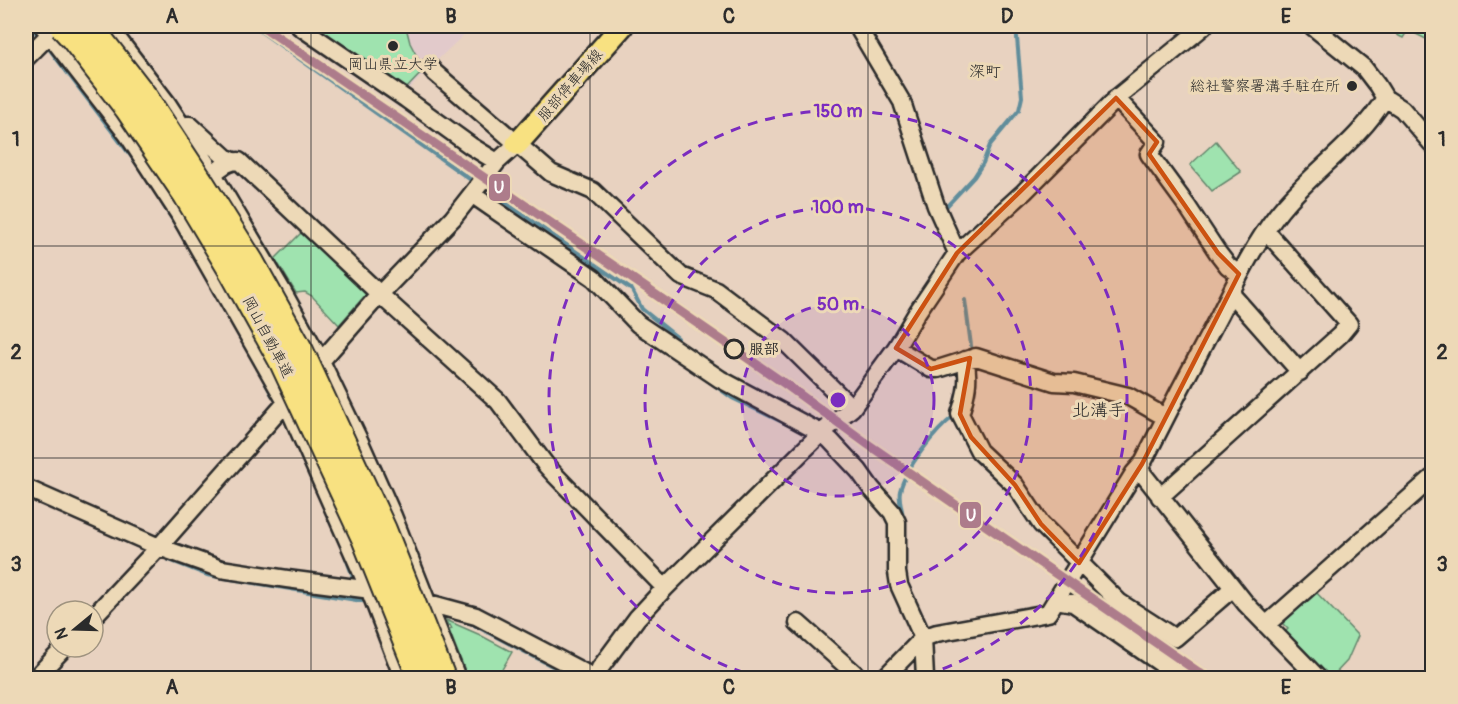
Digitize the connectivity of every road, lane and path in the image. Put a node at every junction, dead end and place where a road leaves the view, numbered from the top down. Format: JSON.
{"nodes":[{"id":1,"x":89,"y":26,"type":"edge"},
{"id":2,"x":108,"y":26,"type":"edge"},
{"id":3,"x":299,"y":26,"type":"edge"},
{"id":4,"x":622,"y":26,"type":"edge"},
{"id":5,"x":857,"y":26,"type":"edge"},
{"id":6,"x":1204,"y":26,"type":"edge"},
{"id":7,"x":1312,"y":26,"type":"edge"},
{"id":8,"x":50,"y":32,"type":"edge"},
{"id":9,"x":26,"y":58,"type":"edge"},
{"id":10,"x":430,"y":67,"type":"dead end"},
{"id":11,"x":1116,"y":98,"type":"junction"},
{"id":12,"x":1385,"y":98,"type":"junction"},
{"id":13,"x":181,"y":124,"type":"junction"},
{"id":14,"x":517,"y":144,"type":"junction"},
{"id":15,"x":1432,"y":144,"type":"edge"},
{"id":16,"x":232,"y":161,"type":"junction"},
{"id":17,"x":498,"y":162,"type":"junction"},
{"id":18,"x":213,"y":174,"type":"junction"},
{"id":19,"x":473,"y":195,"type":"junction"},
{"id":20,"x":1266,"y":231,"type":"junction"},
{"id":21,"x":957,"y":253,"type":"junction"},
{"id":22,"x":1239,"y":274,"type":"junction"},
{"id":23,"x":380,"y":294,"type":"junction"},
{"id":24,"x":1230,"y":295,"type":"junction"},
{"id":25,"x":896,"y":348,"type":"junction"},
{"id":26,"x":965,"y":360,"type":"junction"},
{"id":27,"x":321,"y":361,"type":"junction"},
{"id":28,"x":1300,"y":372,"type":"junction"},
{"id":29,"x":286,"y":402,"type":"junction"},
{"id":30,"x":852,"y":408,"type":"junction"},
{"id":31,"x":1165,"y":417,"type":"junction"},
{"id":32,"x":821,"y":434,"type":"junction"},
{"id":33,"x":1139,"y":469,"type":"junction"},
{"id":34,"x":1432,"y":478,"type":"edge"},
{"id":35,"x":26,"y":488,"type":"edge"},
{"id":36,"x":1160,"y":496,"type":"junction"},
{"id":37,"x":159,"y":547,"type":"junction"},
{"id":38,"x":1079,"y":562,"type":"junction"},
{"id":39,"x":664,"y":588,"type":"junction"},
{"id":40,"x":1233,"y":588,"type":"junction"},
{"id":41,"x":373,"y":599,"type":"junction"},
{"id":42,"x":1056,"y":600,"type":"junction"},
{"id":43,"x":105,"y":604,"type":"edge"},
{"id":44,"x":431,"y":610,"type":"junction"},
{"id":45,"x":798,"y":623,"type":"dead end"},
{"id":46,"x":1266,"y":625,"type":"junction"},
{"id":47,"x":927,"y":636,"type":"junction"},
{"id":48,"x":53,"y":659,"type":"edge"},
{"id":49,"x":35,"y":678,"type":"edge"},
{"id":50,"x":403,"y":678,"type":"edge"},
{"id":51,"x":421,"y":678,"type":"edge"},
{"id":52,"x":442,"y":678,"type":"edge"},
{"id":53,"x":457,"y":678,"type":"edge"},
{"id":54,"x":595,"y":678,"type":"edge"},
{"id":55,"x":860,"y":678,"type":"edge"},
{"id":56,"x":884,"y":678,"type":"edge"},
{"id":57,"x":925,"y":678,"type":"edge"},
{"id":58,"x":1182,"y":678,"type":"edge"},
{"id":59,"x":1318,"y":678,"type":"edge"}],
"edges":[{"from":1,"to":52,"type":"highway","name":"岡山自動車道","bridge":true},
{"from":2,"to":13,"type":"street"},
{"from":3,"to":17,"type":"street"},
{"from":4,"to":14,"type":"main road","name":"服部停車場線"},
{"from":5,"to":21,"type":"street"},
{"from":6,"to":11,"type":"street"},
{"from":7,"to":12,"type":"street"},
{"from":8,"to":9,"type":"street"},
{"from":8,"to":29,"type":"street"},
{"from":8,"to":51,"type":"highway","name":"岡山自動車道","bridge":true},
{"from":10,"to":14,"type":"street"},
{"from":11,"to":21,"type":"street"},
{"from":11,"to":22,"type":"street"},
{"from":12,"to":15,"type":"street"},
{"from":12,"to":20,"type":"street"},
{"from":13,"to":16,"type":"street"},
{"from":13,"to":18,"type":"street"},
{"from":14,"to":17,"type":"street"},
{"from":14,"to":30,"type":"street"},
{"from":16,"to":18,"type":"street"},
{"from":16,"to":23,"type":"street"},
{"from":17,"to":19,"type":"street"},
{"from":18,"to":27,"type":"street"},
{"from":19,"to":23,"type":"street"},
{"from":19,"to":32,"type":"street"},
{"from":20,"to":22,"type":"street"},
{"from":20,"to":28,"type":"street"},
{"from":21,"to":25,"type":"street"},
{"from":22,"to":24,"type":"street"},
{"from":23,"to":27,"type":"street"},
{"from":23,"to":39,"type":"street"},
{"from":24,"to":28,"type":"street"},
{"from":24,"to":31,"type":"street"},
{"from":25,"to":26,"type":"street"},
{"from":25,"to":30,"type":"street"},
{"from":26,"to":31,"type":"street"},
{"from":26,"to":38,"type":"street"},
{"from":27,"to":29,"type":"street"},
{"from":27,"to":44,"type":"street"},
{"from":28,"to":36,"type":"street"},
{"from":29,"to":37,"type":"street"},
{"from":29,"to":41,"type":"street"},
{"from":30,"to":32,"type":"street"},
{"from":31,"to":33,"type":"street"},
{"from":32,"to":39,"type":"street"},
{"from":32,"to":47,"type":"street"},
{"from":33,"to":36,"type":"street"},
{"from":33,"to":38,"type":"street"},
{"from":34,"to":46,"type":"street"},
{"from":35,"to":37,"type":"street"},
{"from":36,"to":40,"type":"street"},
{"from":37,"to":41,"type":"street"},
{"from":37,"to":43,"type":"street"},
{"from":38,"to":40,"type":"street"},
{"from":38,"to":42,"type":"street"},
{"from":39,"to":54,"type":"street"},
{"from":40,"to":46,"type":"street"},
{"from":41,"to":44,"type":"street"},
{"from":41,"to":50,"type":"street"},
{"from":42,"to":47,"type":"street"},
{"from":42,"to":58,"type":"street"},
{"from":44,"to":53,"type":"street"},
{"from":44,"to":54,"type":"street"},
{"from":45,"to":55,"type":"street"},
{"from":46,"to":59,"type":"street"},
{"from":47,"to":56,"type":"street"},
{"from":47,"to":57,"type":"street"},
{"from":48,"to":49,"type":"street"}]}
